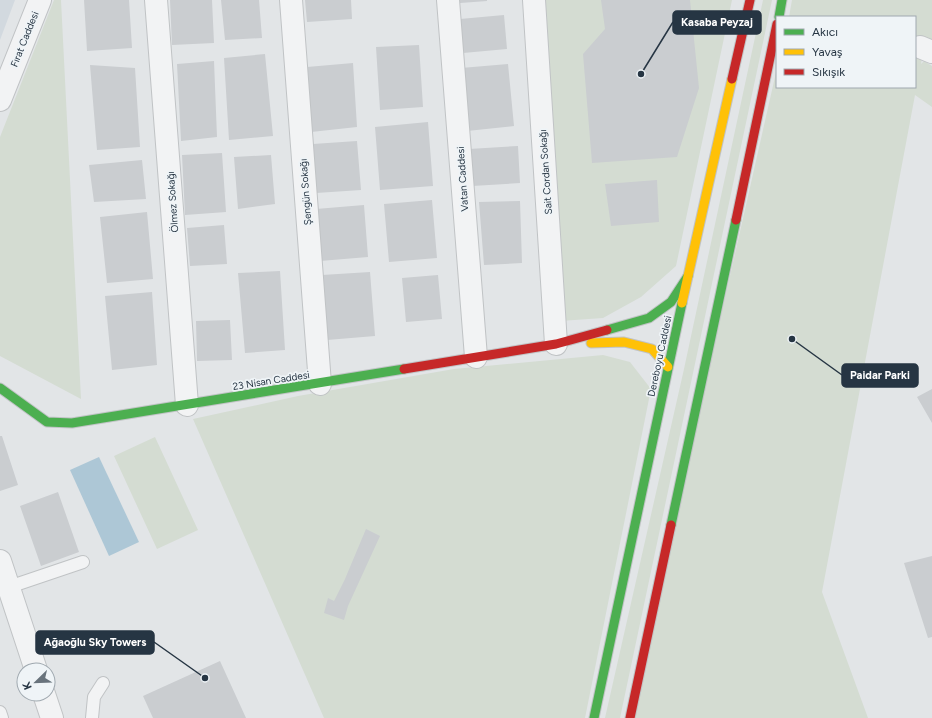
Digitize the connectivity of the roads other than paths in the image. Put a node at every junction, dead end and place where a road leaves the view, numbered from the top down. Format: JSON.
{"nodes":[{"id":1,"x":40,"y":0,"type":"edge"},
{"id":2,"x":156,"y":0,"type":"edge"},
{"id":3,"x":291,"y":0,"type":"edge"},
{"id":4,"x":448,"y":0,"type":"edge"},
{"id":5,"x":534,"y":0,"type":"edge"},
{"id":6,"x":750,"y":0,"type":"edge"},
{"id":7,"x":782,"y":0,"type":"edge"},
{"id":8,"x":779,"y":16,"type":"edge"},
{"id":9,"x":776,"y":29,"type":"edge"},
{"id":10,"x":0,"y":100,"type":"edge"},
{"id":11,"x":688,"y":275,"type":"junction"},
{"id":12,"x":556,"y":344,"type":"junction"},
{"id":13,"x":476,"y":357,"type":"junction"},
{"id":14,"x":668,"y":367,"type":"junction"},
{"id":15,"x":320,"y":384,"type":"junction"},
{"id":16,"x":0,"y":388,"type":"edge"},
{"id":17,"x":187,"y":405,"type":"junction"},
{"id":18,"x":0,"y":561,"type":"edge"},
{"id":19,"x":83,"y":562,"type":"dead end"},
{"id":20,"x":8,"y":586,"type":"junction"},
{"id":21,"x":33,"y":662,"type":"edge"},
{"id":22,"x":104,"y":683,"type":"dead end"},
{"id":23,"x":47,"y":702,"type":"edge"},
{"id":24,"x":0,"y":712,"type":"edge"},
{"id":25,"x":2,"y":718,"type":"edge"},
{"id":26,"x":52,"y":718,"type":"edge"},
{"id":27,"x":92,"y":718,"type":"edge"},
{"id":28,"x":594,"y":718,"type":"edge"},
{"id":29,"x":630,"y":718,"type":"edge"}],
"edges":[{"from":1,"to":10,"type":"street","name":"Fırat Caddesi"},
{"from":2,"to":17,"type":"street","name":"Ölmez Sokağı"},
{"from":3,"to":15,"type":"street","name":"Şengün Sokağı"},
{"from":4,"to":13,"type":"street","name":"Vatan Caddesi"},
{"from":5,"to":12,"type":"street","name":"Sait Cordan Sokağı"},
{"from":6,"to":11,"type":"main road","name":"Dereboyu Caddesi"},
{"from":7,"to":8,"type":"main road"},
{"from":9,"to":29,"type":"main road"},
{"from":11,"to":12,"type":"main road"},
{"from":11,"to":14,"type":"main road","name":"Dereboyu Caddesi"},
{"from":12,"to":13,"type":"main road","name":"23 Nisan Caddesi"},
{"from":12,"to":14,"type":"main road"},
{"from":13,"to":15,"type":"main road","name":"23 Nisan Caddesi"},
{"from":14,"to":28,"type":"main road","name":"Dereboyu Caddesi"},
{"from":15,"to":17,"type":"main road","name":"23 Nisan Caddesi"},
{"from":16,"to":17,"type":"main road","name":"23 Nisan Caddesi"},
{"from":18,"to":20,"type":"street"},
{"from":19,"to":20,"type":"lane"},
{"from":20,"to":21,"type":"street"},
{"from":22,"to":27,"type":"lane"},
{"from":23,"to":26,"type":"street"},
{"from":24,"to":25,"type":"lane"}]}
